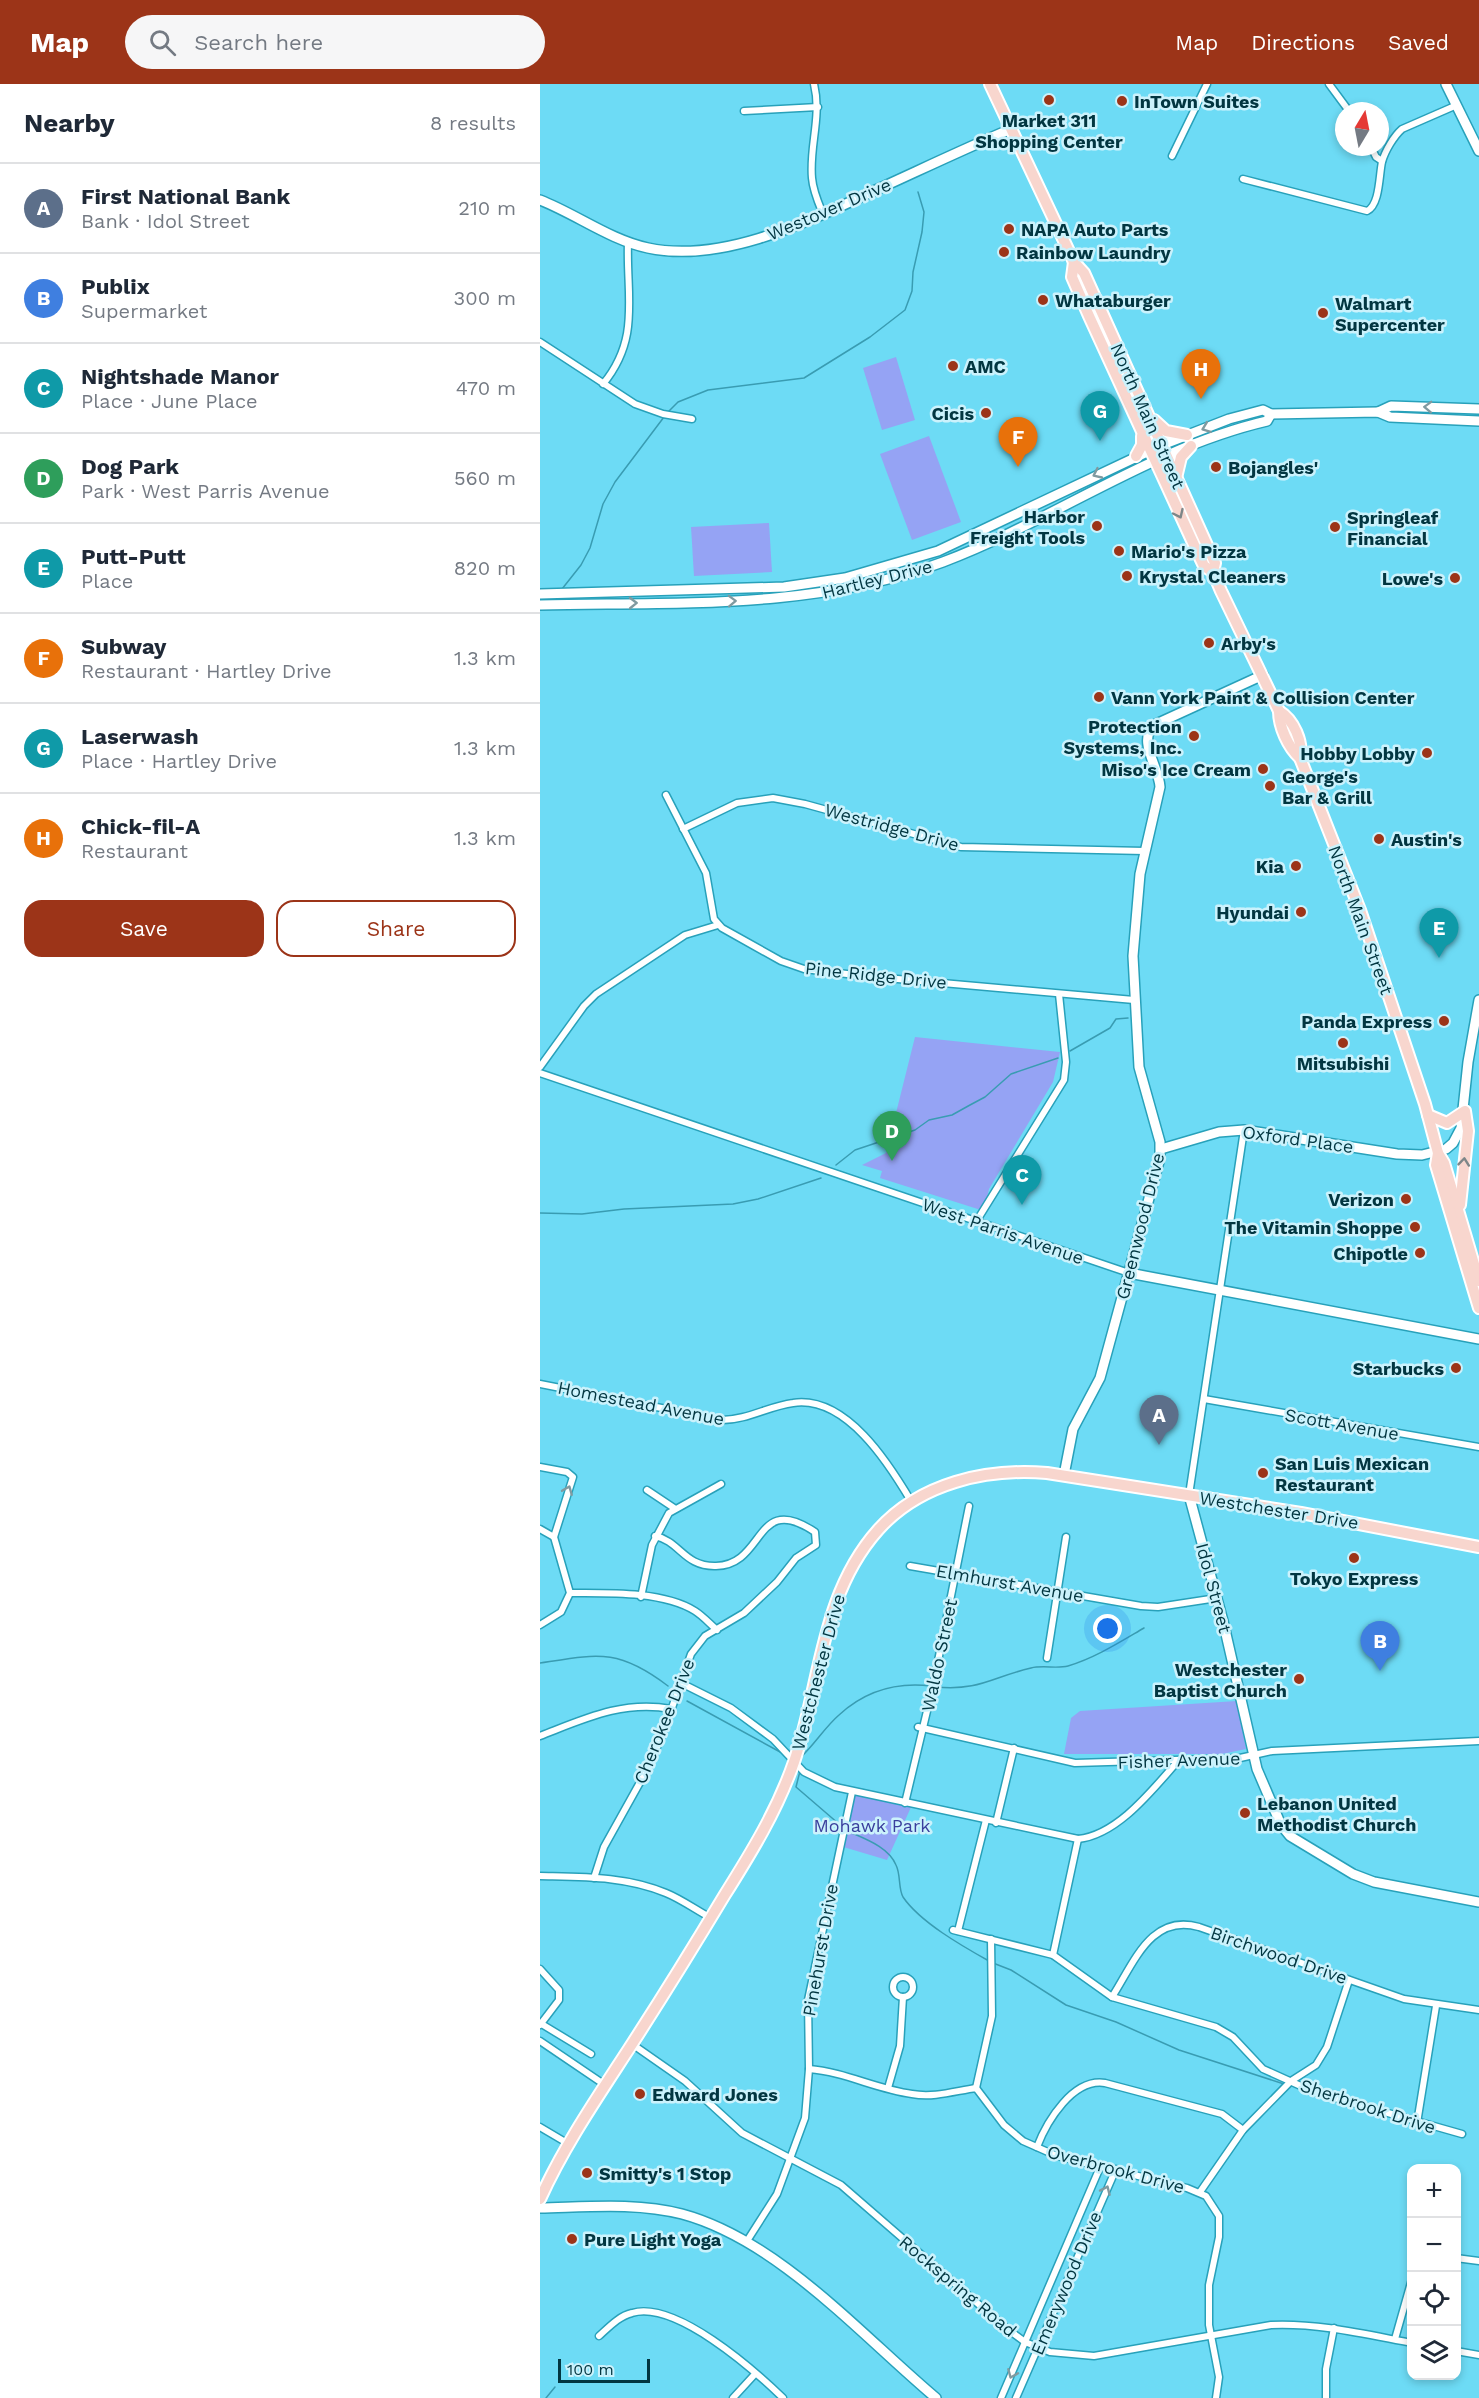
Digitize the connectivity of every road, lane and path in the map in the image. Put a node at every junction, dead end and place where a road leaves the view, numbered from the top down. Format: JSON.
{"nodes":[{"id":1,"x":814,"y":84,"type":"edge"},
{"id":2,"x":990,"y":84,"type":"edge"},
{"id":3,"x":1207,"y":84,"type":"edge"},
{"id":4,"x":1329,"y":84,"type":"edge"},
{"id":5,"x":1446,"y":84,"type":"edge"},
{"id":6,"x":1342,"y":102,"type":"edge"},
{"id":7,"x":1457,"y":105,"type":"junction"},
{"id":8,"x":818,"y":107,"type":"junction"},
{"id":9,"x":744,"y":111,"type":"dead end"},
{"id":10,"x":1011,"y":129,"type":"junction"},
{"id":11,"x":1478,"y":145,"type":"edge"},
{"id":12,"x":1172,"y":156,"type":"dead end"},
{"id":13,"x":1376,"y":156,"type":"edge"},
{"id":14,"x":1382,"y":161,"type":"junction"},
{"id":15,"x":1243,"y":179,"type":"dead end"},
{"id":16,"x":540,"y":200,"type":"edge"},
{"id":17,"x":823,"y":214,"type":"junction"},
{"id":18,"x":628,"y":242,"type":"junction"},
{"id":19,"x":1074,"y":262,"type":"junction"},
{"id":20,"x":540,"y":342,"type":"edge"},
{"id":21,"x":603,"y":384,"type":"junction"},
{"id":22,"x":1479,"y":409,"type":"edge"},
{"id":23,"x":1378,"y":412,"type":"junction"},
{"id":24,"x":1148,"y":413,"type":"junction"},
{"id":25,"x":692,"y":419,"type":"dead end"},
{"id":26,"x":1479,"y":421,"type":"edge"},
{"id":27,"x":1142,"y":433,"type":"junction"},
{"id":28,"x":1189,"y":440,"type":"junction"},
{"id":29,"x":1162,"y":445,"type":"junction"},
{"id":30,"x":1150,"y":450,"type":"junction"},
{"id":31,"x":1136,"y":456,"type":"junction"},
{"id":32,"x":1166,"y":456,"type":"junction"},
{"id":33,"x":1155,"y":461,"type":"junction"},
{"id":34,"x":1176,"y":478,"type":"junction"},
{"id":35,"x":1195,"y":547,"type":"junction"},
{"id":36,"x":1208,"y":548,"type":"junction"},
{"id":37,"x":1213,"y":572,"type":"junction"},
{"id":38,"x":540,"y":594,"type":"edge"},
{"id":39,"x":540,"y":605,"type":"edge"},
{"id":40,"x":1263,"y":675,"type":"junction"},
{"id":41,"x":1282,"y":716,"type":"junction"},
{"id":42,"x":1301,"y":753,"type":"junction"},
{"id":43,"x":666,"y":795,"type":"dead end"},
{"id":44,"x":683,"y":829,"type":"junction"},
{"id":45,"x":1145,"y":851,"type":"junction"},
{"id":46,"x":718,"y":925,"type":"junction"},
{"id":47,"x":1059,"y":994,"type":"junction"},
{"id":48,"x":1134,"y":1000,"type":"junction"},
{"id":49,"x":1479,"y":1000,"type":"edge"},
{"id":50,"x":1478,"y":1012,"type":"edge"},
{"id":51,"x":540,"y":1066,"type":"edge"},
{"id":52,"x":540,"y":1072,"type":"edge"},
{"id":53,"x":1465,"y":1111,"type":"junction"},
{"id":54,"x":1428,"y":1115,"type":"junction"},
{"id":55,"x":1244,"y":1130,"type":"junction"},
{"id":56,"x":1161,"y":1149,"type":"junction"},
{"id":57,"x":1438,"y":1153,"type":"junction"},
{"id":58,"x":1459,"y":1215,"type":"junction"},
{"id":59,"x":975,"y":1222,"type":"junction"},
{"id":60,"x":1129,"y":1273,"type":"junction"},
{"id":61,"x":1479,"y":1281,"type":"edge"},
{"id":62,"x":1221,"y":1290,"type":"junction"},
{"id":63,"x":1479,"y":1308,"type":"edge"},
{"id":64,"x":1479,"y":1339,"type":"edge"},
{"id":65,"x":540,"y":1384,"type":"edge"},
{"id":66,"x":1204,"y":1400,"type":"junction"},
{"id":67,"x":1479,"y":1447,"type":"edge"},
{"id":68,"x":540,"y":1467,"type":"edge"},
{"id":69,"x":1064,"y":1475,"type":"junction"},
{"id":70,"x":721,"y":1484,"type":"dead end"},
{"id":71,"x":647,"y":1490,"type":"dead end"},
{"id":72,"x":1189,"y":1495,"type":"junction"},
{"id":73,"x":911,"y":1502,"type":"junction"},
{"id":74,"x":969,"y":1506,"type":"dead end"},
{"id":75,"x":674,"y":1508,"type":"junction"},
{"id":76,"x":540,"y":1529,"type":"edge"},
{"id":77,"x":655,"y":1536,"type":"junction"},
{"id":78,"x":554,"y":1537,"type":"junction"},
{"id":79,"x":1065,"y":1537,"type":"dead end"},
{"id":80,"x":1479,"y":1547,"type":"edge"},
{"id":81,"x":910,"y":1566,"type":"dead end"},
{"id":82,"x":957,"y":1573,"type":"junction"},
{"id":83,"x":1056,"y":1591,"type":"junction"},
{"id":84,"x":570,"y":1593,"type":"junction"},
{"id":85,"x":641,"y":1597,"type":"junction"},
{"id":86,"x":1218,"y":1598,"type":"junction"},
{"id":87,"x":540,"y":1625,"type":"edge"},
{"id":88,"x":717,"y":1630,"type":"junction"},
{"id":89,"x":1047,"y":1658,"type":"dead end"},
{"id":90,"x":681,"y":1683,"type":"junction"},
{"id":91,"x":671,"y":1710,"type":"junction"},
{"id":92,"x":921,"y":1728,"type":"junction"},
{"id":93,"x":540,"y":1736,"type":"edge"},
{"id":94,"x":1479,"y":1742,"type":"edge"},
{"id":95,"x":1014,"y":1748,"type":"junction"},
{"id":96,"x":1254,"y":1756,"type":"junction"},
{"id":97,"x":1178,"y":1761,"type":"junction"},
{"id":98,"x":794,"y":1762,"type":"junction"},
{"id":99,"x":852,"y":1792,"type":"junction"},
{"id":100,"x":905,"y":1803,"type":"junction"},
{"id":101,"x":986,"y":1820,"type":"junction"},
{"id":102,"x":996,"y":1822,"type":"junction"},
{"id":103,"x":1078,"y":1839,"type":"junction"},
{"id":104,"x":540,"y":1876,"type":"edge"},
{"id":105,"x":594,"y":1878,"type":"junction"},
{"id":106,"x":1479,"y":1902,"type":"edge"},
{"id":107,"x":711,"y":1918,"type":"junction"},
{"id":108,"x":991,"y":1939,"type":"junction"},
{"id":109,"x":1053,"y":1955,"type":"junction"},
{"id":110,"x":540,"y":1969,"type":"edge"},
{"id":111,"x":1349,"y":1980,"type":"junction"},
{"id":112,"x":903,"y":1997,"type":"dead end"},
{"id":113,"x":1112,"y":1997,"type":"junction"},
{"id":114,"x":1436,"y":2006,"type":"junction"},
{"id":115,"x":1479,"y":2010,"type":"edge"},
{"id":116,"x":540,"y":2024,"type":"edge"},
{"id":117,"x":540,"y":2041,"type":"edge"},
{"id":118,"x":632,"y":2044,"type":"junction"},
{"id":119,"x":591,"y":2054,"type":"dead end"},
{"id":120,"x":809,"y":2069,"type":"junction"},
{"id":121,"x":1291,"y":2081,"type":"junction"},
{"id":122,"x":604,"y":2085,"type":"junction"},
{"id":123,"x":888,"y":2088,"type":"junction"},
{"id":124,"x":976,"y":2088,"type":"junction"},
{"id":125,"x":1417,"y":2123,"type":"junction"},
{"id":126,"x":540,"y":2127,"type":"edge"},
{"id":127,"x":1243,"y":2130,"type":"junction"},
{"id":128,"x":1461,"y":2134,"type":"dead end"},
{"id":129,"x":567,"y":2143,"type":"junction"},
{"id":130,"x":1037,"y":2147,"type":"junction"},
{"id":131,"x":791,"y":2158,"type":"junction"},
{"id":132,"x":1101,"y":2165,"type":"junction"},
{"id":133,"x":1116,"y":2169,"type":"junction"},
{"id":134,"x":1200,"y":2192,"type":"junction"},
{"id":135,"x":540,"y":2199,"type":"edge"},
{"id":136,"x":540,"y":2208,"type":"edge"},
{"id":137,"x":747,"y":2241,"type":"junction"},
{"id":138,"x":1461,"y":2259,"type":"edge"},
{"id":139,"x":1479,"y":2261,"type":"edge"},
{"id":140,"x":1407,"y":2297,"type":"edge"},
{"id":141,"x":1334,"y":2328,"type":"junction"},
{"id":142,"x":1211,"y":2335,"type":"junction"},
{"id":143,"x":599,"y":2336,"type":"dead end"},
{"id":144,"x":1395,"y":2340,"type":"junction"},
{"id":145,"x":1025,"y":2342,"type":"junction"},
{"id":146,"x":1407,"y":2342,"type":"edge"},
{"id":147,"x":1038,"y":2348,"type":"junction"},
{"id":148,"x":1461,"y":2352,"type":"edge"},
{"id":149,"x":1479,"y":2355,"type":"edge"},
{"id":150,"x":755,"y":2374,"type":"junction"},
{"id":151,"x":931,"y":2396,"type":"edge"},
{"id":152,"x":733,"y":2398,"type":"edge"},
{"id":153,"x":783,"y":2398,"type":"edge"},
{"id":154,"x":1002,"y":2398,"type":"edge"},
{"id":155,"x":1016,"y":2398,"type":"edge"},
{"id":156,"x":1216,"y":2398,"type":"edge"},
{"id":157,"x":1326,"y":2398,"type":"edge"}],
"edges":[{"from":1,"to":8,"type":"street"},
{"from":2,"to":10,"type":"main road","name":"North Main Street"},
{"from":3,"to":12,"type":"street"},
{"from":4,"to":6,"type":"street"},
{"from":5,"to":7,"type":"street"},
{"from":7,"to":11,"type":"street"},
{"from":7,"to":14,"type":"street"},
{"from":8,"to":9,"type":"street"},
{"from":8,"to":17,"type":"street"},
{"from":10,"to":17,"type":"street","name":"Westover Drive"},
{"from":10,"to":19,"type":"main road","name":"North Main Street"},
{"from":13,"to":14,"type":"street"},
{"from":14,"to":15,"type":"street"},
{"from":16,"to":18,"type":"street","name":"Westover Drive"},
{"from":17,"to":18,"type":"street","name":"Westover Drive"},
{"from":18,"to":21,"type":"street"},
{"from":19,"to":24,"type":"main road","name":"North Main Street"},
{"from":19,"to":27,"type":"main road","name":"North Main Street"},
{"from":20,"to":21,"type":"street"},
{"from":21,"to":25,"type":"street"},
{"from":22,"to":23,"type":"street","one_way":true},
{"from":23,"to":26,"type":"street"},
{"from":23,"to":28,"type":"street"},
{"from":24,"to":28,"type":"main road"},
{"from":24,"to":29,"type":"main road","name":"North Main Street"},
{"from":27,"to":30,"type":"main road","name":"North Main Street"},
{"from":27,"to":31,"type":"main road"},
{"from":28,"to":29,"type":"street","name":"Hartley Drive"},
{"from":28,"to":32,"type":"street","name":"Hartley Drive"},
{"from":28,"to":34,"type":"main road"},
{"from":29,"to":30,"type":"street","name":"Hartley Drive"},
{"from":29,"to":32,"type":"main road","name":"North Main Street"},
{"from":30,"to":31,"type":"street","name":"Hartley Drive"},
{"from":30,"to":33,"type":"main road","name":"North Main Street"},
{"from":31,"to":38,"type":"street","name":"Hartley Drive","one_way":true},
{"from":32,"to":33,"type":"street","name":"Hartley Drive"},
{"from":32,"to":34,"type":"main road","name":"North Main Street"},
{"from":33,"to":35,"type":"main road","name":"North Main Street","one_way":true},
{"from":39,"to":33,"type":"street","name":"Hartley Drive","one_way":true},
{"from":34,"to":36,"type":"main road","name":"North Main Street"},
{"from":35,"to":36,"type":"main road"},
{"from":35,"to":37,"type":"main road","name":"North Main Street"},
{"from":36,"to":37,"type":"main road","name":"North Main Street"},
{"from":37,"to":40,"type":"main road","name":"North Main Street"},
{"from":40,"to":41,"type":"main road","name":"North Main Street"},
{"from":40,"to":45,"type":"street","name":"Greenwood Drive"},
{"from":41,"to":42,"type":"main road","name":"North Main Street"},
{"from":41,"to":42,"type":"main road","name":"North Main Street"},
{"from":42,"to":54,"type":"main road","name":"North Main Street"},
{"from":43,"to":44,"type":"street"},
{"from":44,"to":45,"type":"street","name":"Westridge Drive"},
{"from":44,"to":46,"type":"street"},
{"from":45,"to":48,"type":"street","name":"Greenwood Drive"},
{"from":46,"to":47,"type":"street","name":"Pine Ridge Drive"},
{"from":46,"to":51,"type":"street"},
{"from":47,"to":48,"type":"street","name":"Pine Ridge Drive"},
{"from":47,"to":59,"type":"street"},
{"from":48,"to":56,"type":"street","name":"Greenwood Drive"},
{"from":49,"to":50,"type":"street"},
{"from":50,"to":53,"type":"street"},
{"from":52,"to":59,"type":"street","name":"West Parris Avenue"},
{"from":53,"to":54,"type":"main road"},
{"from":53,"to":57,"type":"street"},
{"from":58,"to":53,"type":"main road","one_way":true},
{"from":54,"to":57,"type":"main road","name":"North Main Street"},
{"from":55,"to":56,"type":"street","name":"Oxford Place"},
{"from":55,"to":57,"type":"street","name":"Oxford Place"},
{"from":55,"to":62,"type":"street","name":"Idol Street"},
{"from":56,"to":60,"type":"street","name":"Greenwood Drive"},
{"from":57,"to":58,"type":"main road","name":"North Main Street"},
{"from":57,"to":63,"type":"main road","name":"North Main Street"},
{"from":58,"to":61,"type":"main road","name":"North Main Street"},
{"from":59,"to":60,"type":"street","name":"West Parris Avenue"},
{"from":60,"to":62,"type":"street","name":"West Parris Avenue"},
{"from":60,"to":69,"type":"street","name":"Greenwood Drive"},
{"from":62,"to":64,"type":"street","name":"West Parris Avenue"},
{"from":62,"to":66,"type":"street","name":"Idol Street"},
{"from":65,"to":73,"type":"street","name":"Homestead Avenue"},
{"from":66,"to":67,"type":"street","name":"Scott Avenue"},
{"from":66,"to":72,"type":"street","name":"Idol Street"},
{"from":78,"to":68,"type":"street","one_way":true},
{"from":69,"to":72,"type":"main road","name":"Westchester Drive"},
{"from":69,"to":73,"type":"main road","name":"Westchester Drive"},
{"from":70,"to":75,"type":"street"},
{"from":71,"to":75,"type":"street"},
{"from":72,"to":80,"type":"main road","name":"Westchester Drive"},
{"from":72,"to":86,"type":"street","name":"Idol Street"},
{"from":73,"to":98,"type":"main road","name":"Westchester Drive"},
{"from":74,"to":82,"type":"street","name":"Waldo Street"},
{"from":75,"to":77,"type":"street"},
{"from":76,"to":78,"type":"street"},
{"from":77,"to":85,"type":"street"},
{"from":77,"to":88,"type":"street","name":"Cherokee Drive"},
{"from":78,"to":84,"type":"street"},
{"from":79,"to":83,"type":"street"},
{"from":81,"to":82,"type":"street","name":"Elmhurst Avenue"},
{"from":82,"to":83,"type":"street","name":"Elmhurst Avenue"},
{"from":82,"to":92,"type":"street","name":"Waldo Street"},
{"from":83,"to":86,"type":"street","name":"Elmhurst Avenue"},
{"from":83,"to":89,"type":"street"},
{"from":84,"to":85,"type":"street"},
{"from":84,"to":87,"type":"street"},
{"from":85,"to":88,"type":"street"},
{"from":86,"to":96,"type":"street","name":"Idol Street"},
{"from":88,"to":90,"type":"street","name":"Cherokee Drive"},
{"from":90,"to":91,"type":"street","name":"Cherokee Drive"},
{"from":90,"to":98,"type":"street"},
{"from":91,"to":93,"type":"street"},
{"from":91,"to":105,"type":"street","name":"Cherokee Drive"},
{"from":92,"to":95,"type":"street","name":"Fisher Avenue"},
{"from":92,"to":100,"type":"street","name":"Waldo Street"},
{"from":94,"to":96,"type":"street","name":"Fisher Avenue"},
{"from":95,"to":97,"type":"street","name":"Fisher Avenue"},
{"from":95,"to":102,"type":"street"},
{"from":96,"to":97,"type":"street","name":"Fisher Avenue"},
{"from":96,"to":106,"type":"street","name":"Idol Street"},
{"from":97,"to":103,"type":"street"},
{"from":98,"to":99,"type":"street"},
{"from":98,"to":107,"type":"main road","name":"Westchester Drive"},
{"from":99,"to":100,"type":"street"},
{"from":99,"to":120,"type":"street","name":"Pinehurst Drive"},
{"from":100,"to":101,"type":"street"},
{"from":101,"to":102,"type":"street"},
{"from":101,"to":108,"type":"street","name":"Sherbrook Drive"},
{"from":102,"to":103,"type":"street"},
{"from":103,"to":109,"type":"street"},
{"from":104,"to":105,"type":"street"},
{"from":105,"to":107,"type":"street"},
{"from":107,"to":118,"type":"main road","name":"Westchester Drive"},
{"from":108,"to":109,"type":"street","name":"Sherbrook Drive"},
{"from":108,"to":124,"type":"street"},
{"from":109,"to":113,"type":"street","name":"Sherbrook Drive"},
{"from":110,"to":116,"type":"street"},
{"from":111,"to":113,"type":"street","name":"Birchwood Drive"},
{"from":111,"to":114,"type":"street","name":"Birchwood Drive"},
{"from":111,"to":121,"type":"street"},
{"from":112,"to":123,"type":"street"},
{"from":113,"to":121,"type":"street","name":"Sherbrook Drive"},
{"from":114,"to":115,"type":"street","name":"Birchwood Drive"},
{"from":114,"to":125,"type":"street"},
{"from":116,"to":119,"type":"street"},
{"from":117,"to":122,"type":"street"},
{"from":118,"to":122,"type":"main road","name":"Westchester Drive"},
{"from":118,"to":131,"type":"street","name":"Rockspring Road"},
{"from":120,"to":123,"type":"street"},
{"from":120,"to":131,"type":"street","name":"Pinehurst Drive"},
{"from":121,"to":125,"type":"street","name":"Sherbrook Drive"},
{"from":121,"to":127,"type":"street"},
{"from":122,"to":129,"type":"main road","name":"Westchester Drive"},
{"from":123,"to":124,"type":"street"},
{"from":124,"to":130,"type":"street","name":"Overbrook Drive"},
{"from":125,"to":128,"type":"street","name":"Sherbrook Drive"},
{"from":126,"to":129,"type":"street"},
{"from":127,"to":130,"type":"street"},
{"from":127,"to":134,"type":"street"},
{"from":129,"to":135,"type":"main road","name":"Westchester Drive"},
{"from":130,"to":132,"type":"street","name":"Overbrook Drive"},
{"from":131,"to":137,"type":"street","name":"Pinehurst Drive"},
{"from":131,"to":145,"type":"street","name":"Rockspring Road"},
{"from":132,"to":133,"type":"street","name":"Overbrook Drive"},
{"from":132,"to":145,"type":"street","name":"Emerywood Drive"},
{"from":133,"to":134,"type":"street","name":"Overbrook Drive"},
{"from":147,"to":133,"type":"street","name":"Emerywood Drive","one_way":true},
{"from":134,"to":142,"type":"street"},
{"from":136,"to":137,"type":"street"},
{"from":137,"to":151,"type":"street"},
{"from":138,"to":139,"type":"street"},
{"from":140,"to":144,"type":"street"},
{"from":141,"to":142,"type":"street","name":"Rockspring Road"},
{"from":141,"to":144,"type":"street","name":"Rockspring Road"},
{"from":141,"to":157,"type":"street"},
{"from":142,"to":147,"type":"street","name":"Rockspring Road"},
{"from":142,"to":156,"type":"street"},
{"from":143,"to":150,"type":"street"},
{"from":144,"to":146,"type":"street","name":"Rockspring Road"},
{"from":145,"to":147,"type":"street","name":"Rockspring Road"},
{"from":145,"to":154,"type":"street","name":"Emerywood Drive","one_way":true},
{"from":147,"to":155,"type":"street","name":"Emerywood Drive"},
{"from":148,"to":149,"type":"street"},
{"from":150,"to":152,"type":"street"},
{"from":150,"to":153,"type":"street"}]}
